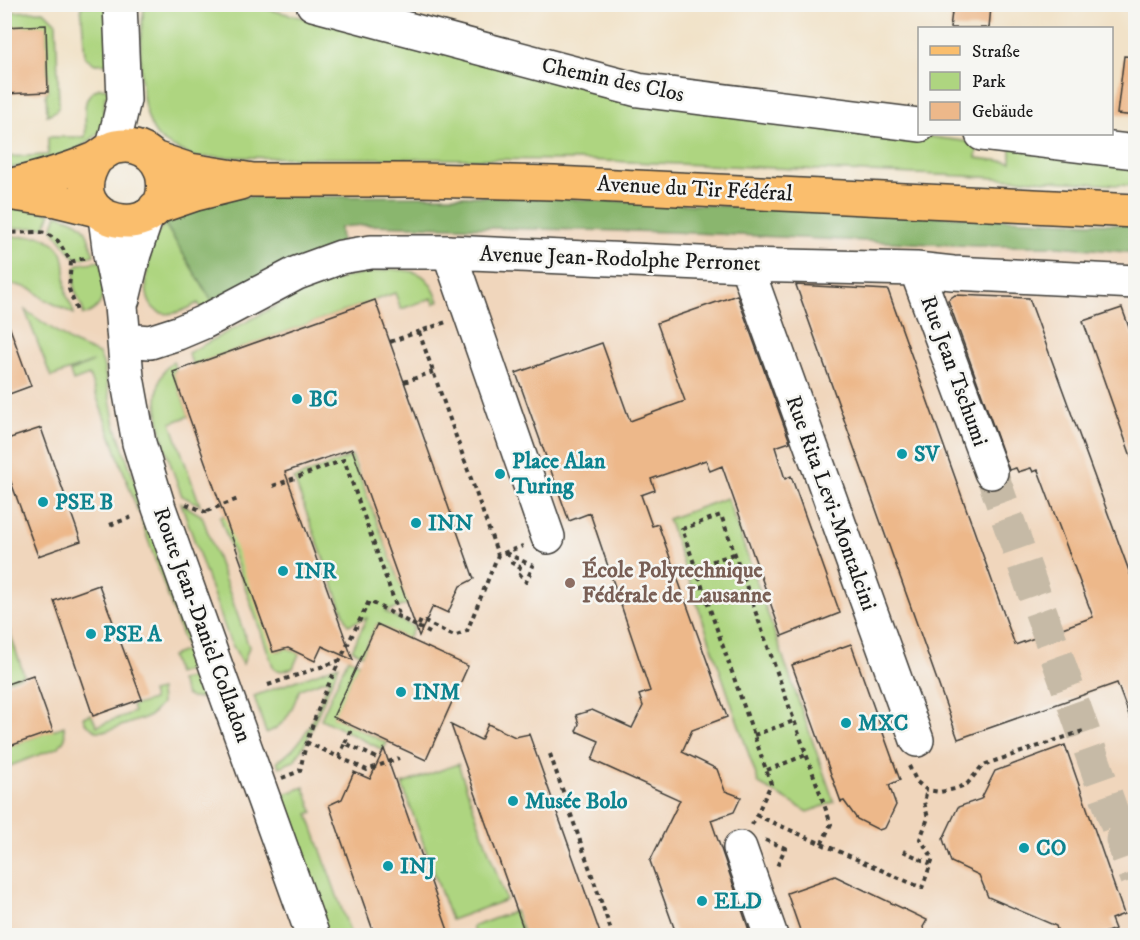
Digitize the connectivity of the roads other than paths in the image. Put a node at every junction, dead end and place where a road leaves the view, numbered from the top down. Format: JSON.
{"nodes":[{"id":1,"x":120,"y":4,"type":"edge"},
{"id":2,"x":317,"y":5,"type":"edge"},
{"id":3,"x":123,"y":100,"type":"junction"},
{"id":4,"x":918,"y":125,"type":"edge"},
{"id":5,"x":991,"y":135,"type":"edge"},
{"id":6,"x":1136,"y":152,"type":"edge"},
{"id":7,"x":104,"y":153,"type":"junction"},
{"id":8,"x":150,"y":154,"type":"junction"},
{"id":9,"x":253,"y":180,"type":"junction"},
{"id":10,"x":4,"y":188,"type":"edge"},
{"id":11,"x":4,"y":193,"type":"edge"},
{"id":12,"x":1136,"y":211,"type":"edge"},
{"id":13,"x":151,"y":212,"type":"junction"},
{"id":14,"x":101,"y":213,"type":"junction"},
{"id":15,"x":449,"y":252,"type":"junction"},
{"id":16,"x":746,"y":265,"type":"junction"},
{"id":17,"x":916,"y":269,"type":"junction"},
{"id":18,"x":1136,"y":282,"type":"edge"},
{"id":19,"x":121,"y":306,"type":"junction"},
{"id":20,"x":124,"y":340,"type":"junction"},
{"id":21,"x":991,"y":472,"type":"tunnel mouth"},
{"id":22,"x":548,"y":537,"type":"road end"},
{"id":23,"x":912,"y":748,"type":"road end"},
{"id":24,"x":740,"y":848,"type":"road end"},
{"id":25,"x":313,"y":936,"type":"edge"},
{"id":26,"x":771,"y":936,"type":"edge"}],
"edges":[{"from":1,"to":3,"type":"street"},
{"from":2,"to":4,"type":"street","name":"Chemin des Clos"},
{"from":3,"to":7,"type":"street"},
{"from":3,"to":8,"type":"street"},
{"from":5,"to":6,"type":"street"},
{"from":7,"to":8,"type":"main road"},
{"from":7,"to":10,"type":"main road"},
{"from":7,"to":14,"type":"main road"},
{"from":8,"to":9,"type":"main road","name":"Avenue du Tir Fédéral"},
{"from":8,"to":13,"type":"main road"},
{"from":9,"to":12,"type":"main road","name":"Avenue du Tir Fédéral"},
{"from":9,"to":13,"type":"main road","name":"Avenue du Tir Fédéral"},
{"from":11,"to":14,"type":"main road"},
{"from":13,"to":14,"type":"main road"},
{"from":13,"to":19,"type":"street","name":"Route Jean-Daniel Colladon"},
{"from":14,"to":19,"type":"street","name":"Route Jean-Daniel Colladon"},
{"from":15,"to":16,"type":"street","name":"Avenue Jean-Rodolphe Perronet"},
{"from":15,"to":20,"type":"street","name":"Avenue Jean-Rodolphe Perronet"},
{"from":15,"to":22,"type":"street"},
{"from":16,"to":17,"type":"street","name":"Avenue Jean-Rodolphe Perronet"},
{"from":16,"to":23,"type":"street","name":"Rue Rita Levi-Montalcini"},
{"from":17,"to":18,"type":"street","name":"Avenue Jean-Rodolphe Perronet"},
{"from":17,"to":21,"type":"street","name":"Rue Jean Tschumi"},
{"from":19,"to":20,"type":"street","name":"Route Jean-Daniel Colladon"},
{"from":20,"to":25,"type":"street","name":"Route Jean-Daniel Colladon"},
{"from":24,"to":26,"type":"street"}]}
